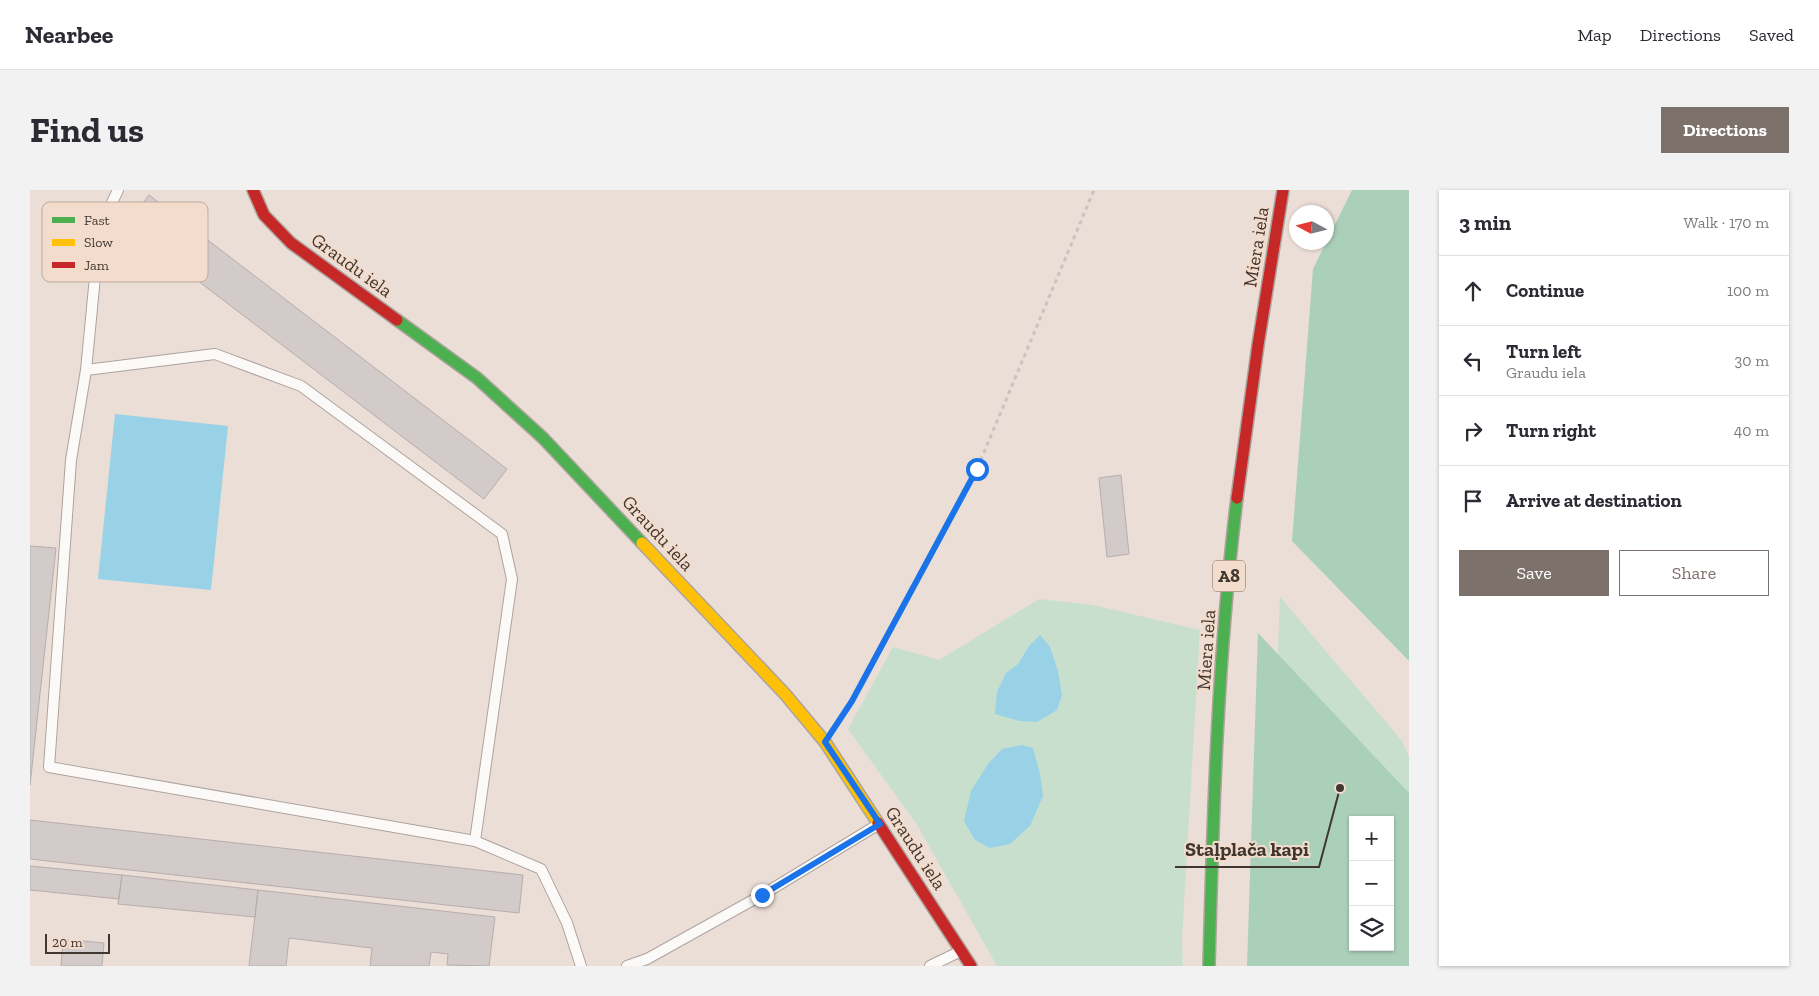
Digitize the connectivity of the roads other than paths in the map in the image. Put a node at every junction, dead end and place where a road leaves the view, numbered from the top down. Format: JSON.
{"nodes":[{"id":1,"x":118,"y":190,"type":"edge"},
{"id":2,"x":253,"y":190,"type":"edge"},
{"id":3,"x":1283,"y":190,"type":"edge"},
{"id":4,"x":112,"y":202,"type":"edge"},
{"id":5,"x":95,"y":282,"type":"edge"},
{"id":6,"x":86,"y":370,"type":"junction"},
{"id":7,"x":880,"y":824,"type":"junction"},
{"id":8,"x":475,"y":841,"type":"junction"},
{"id":9,"x":962,"y":951,"type":"junction"},
{"id":10,"x":581,"y":966,"type":"edge"},
{"id":11,"x":627,"y":966,"type":"edge"},
{"id":12,"x":930,"y":966,"type":"edge"},
{"id":13,"x":971,"y":966,"type":"edge"},
{"id":14,"x":1209,"y":966,"type":"edge"}],
"edges":[{"from":1,"to":4,"type":"lane"},
{"from":2,"to":7,"type":"main road","name":"Graudu iela"},
{"from":3,"to":14,"type":"main road","name":"Miera iela","number":"A8"},
{"from":5,"to":6,"type":"lane"},
{"from":6,"to":8,"type":"lane"},
{"from":6,"to":8,"type":"lane"},
{"from":7,"to":9,"type":"main road","name":"Graudu iela"},
{"from":7,"to":11,"type":"lane"},
{"from":8,"to":10,"type":"lane"},
{"from":9,"to":12,"type":"lane"},
{"from":9,"to":13,"type":"main road","name":"Graudu iela"}]}
